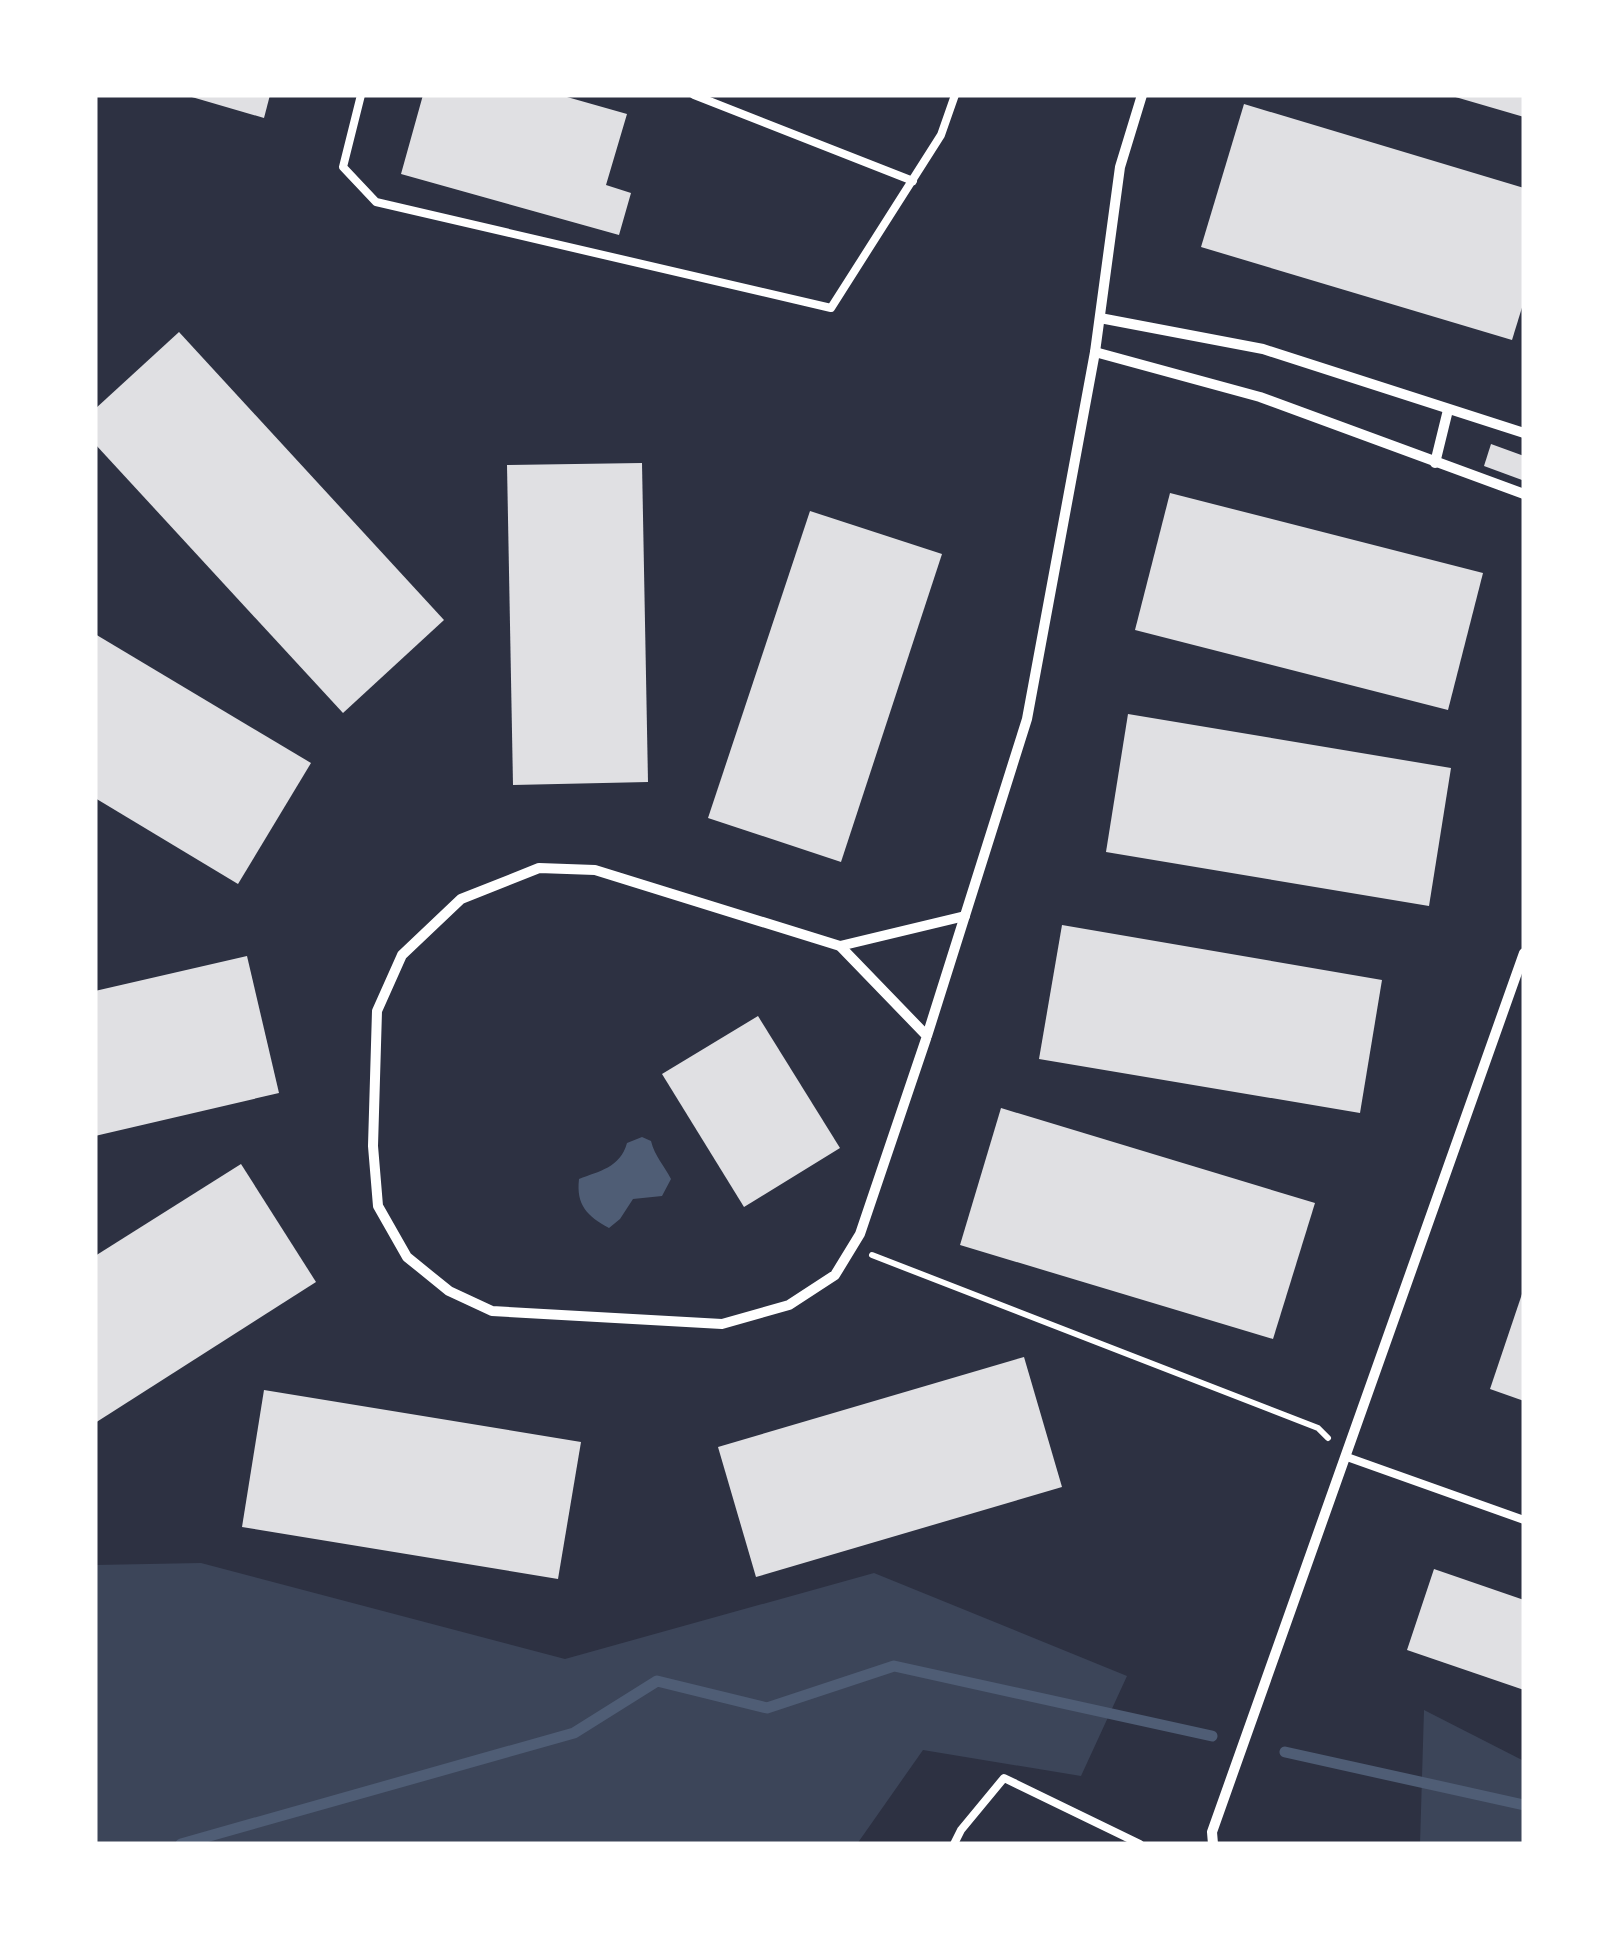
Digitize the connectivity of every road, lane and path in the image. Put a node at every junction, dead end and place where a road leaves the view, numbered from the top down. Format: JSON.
{"nodes":[{"id":1,"x":360,"y":95,"type":"edge"},
{"id":2,"x":694,"y":95,"type":"edge"},
{"id":3,"x":955,"y":95,"type":"edge"},
{"id":4,"x":1142,"y":95,"type":"edge"},
{"id":5,"x":913,"y":181,"type":"junction"},
{"id":6,"x":1100,"y":318,"type":"junction"},
{"id":7,"x":1095,"y":352,"type":"junction"},
{"id":8,"x":1448,"y":410,"type":"junction"},
{"id":9,"x":1524,"y":433,"type":"edge"},
{"id":10,"x":1434,"y":463,"type":"junction"},
{"id":11,"x":1524,"y":494,"type":"edge"},
{"id":12,"x":965,"y":916,"type":"junction"},
{"id":13,"x":840,"y":946,"type":"junction"},
{"id":14,"x":1524,"y":953,"type":"edge"},
{"id":15,"x":927,"y":1036,"type":"junction"},
{"id":16,"x":853,"y":1245,"type":"junction"},
{"id":17,"x":1347,"y":1456,"type":"junction"},
{"id":18,"x":1524,"y":1520,"type":"edge"},
{"id":19,"x":954,"y":1844,"type":"edge"},
{"id":20,"x":1140,"y":1844,"type":"edge"},
{"id":21,"x":1213,"y":1844,"type":"edge"}],
"edges":[{"from":1,"to":5,"type":"lane"},
{"from":2,"to":5,"type":"lane"},
{"from":3,"to":5,"type":"lane"},
{"from":4,"to":6,"type":"street"},
{"from":6,"to":7,"type":"street"},
{"from":6,"to":8,"type":"street"},
{"from":7,"to":10,"type":"street"},
{"from":7,"to":12,"type":"street"},
{"from":8,"to":9,"type":"street"},
{"from":8,"to":10,"type":"street"},
{"from":10,"to":11,"type":"street"},
{"from":12,"to":13,"type":"street"},
{"from":12,"to":15,"type":"street"},
{"from":13,"to":15,"type":"street"},
{"from":13,"to":16,"type":"street"},
{"from":14,"to":17,"type":"street"},
{"from":15,"to":16,"type":"street"},
{"from":16,"to":17,"type":"path"},
{"from":17,"to":18,"type":"lane"},
{"from":17,"to":21,"type":"street"},
{"from":19,"to":20,"type":"lane"}]}
